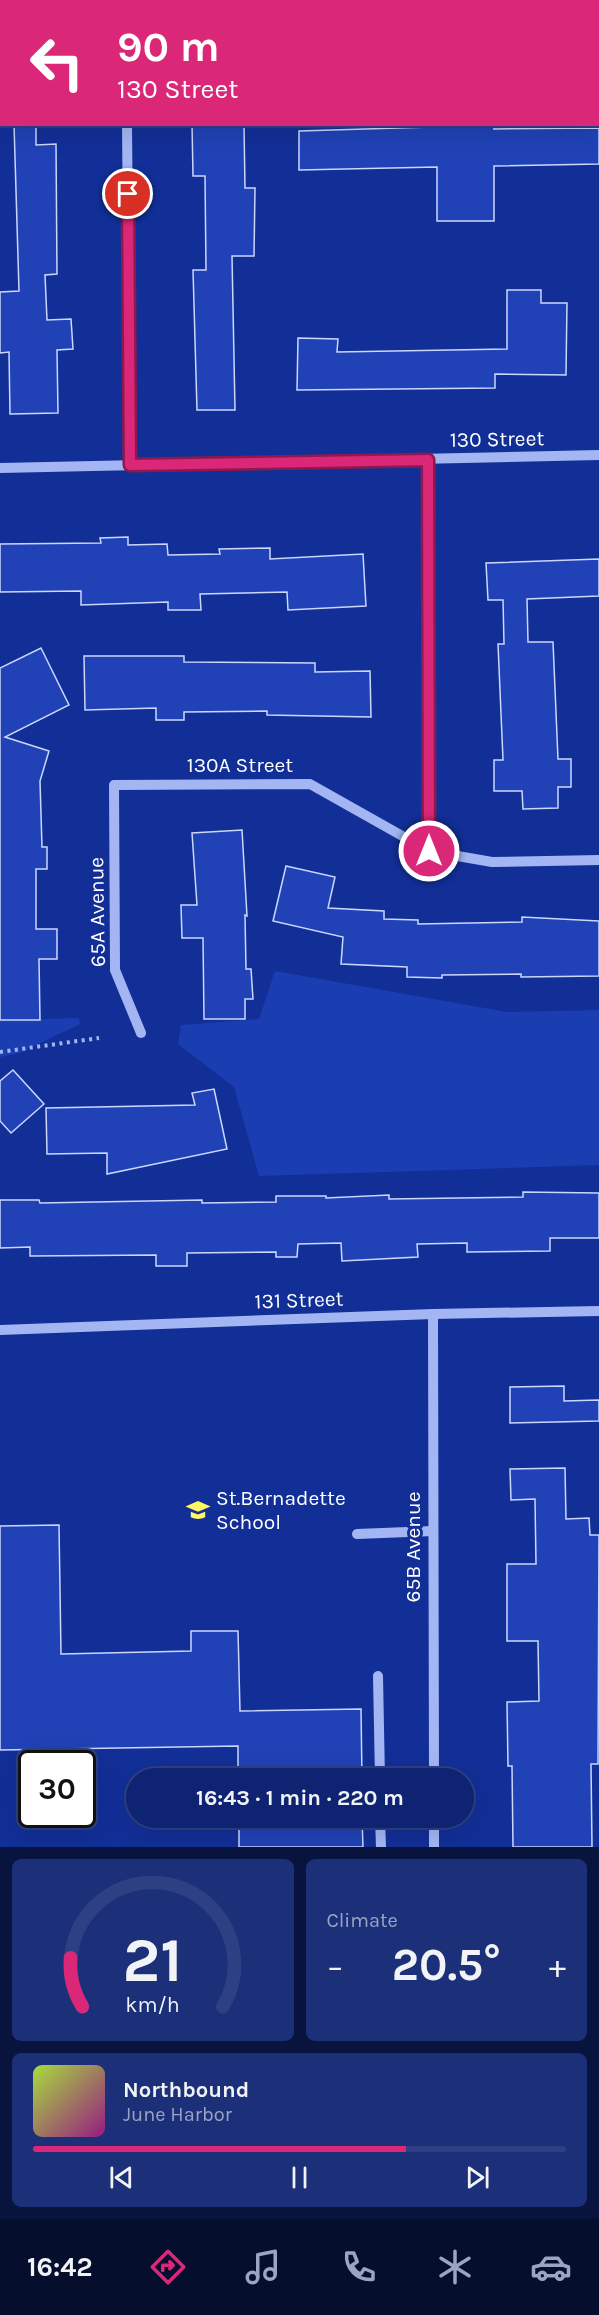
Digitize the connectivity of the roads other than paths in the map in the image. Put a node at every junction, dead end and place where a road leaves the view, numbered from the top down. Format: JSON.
{"nodes":[{"id":1,"x":127,"y":126,"type":"edge"},
{"id":2,"x":599,"y":456,"type":"edge"},
{"id":3,"x":428,"y":460,"type":"junction"},
{"id":4,"x":130,"y":465,"type":"junction"},
{"id":5,"x":0,"y":468,"type":"edge"},
{"id":6,"x":114,"y":785,"type":"joint"},
{"id":7,"x":429,"y":851,"type":"junction"},
{"id":8,"x":599,"y":860,"type":"edge"},
{"id":9,"x":141,"y":1033,"type":"dead end"},
{"id":10,"x":599,"y":1311,"type":"edge"},
{"id":11,"x":433,"y":1314,"type":"junction"},
{"id":12,"x":0,"y":1330,"type":"edge"},
{"id":13,"x":433,"y":1531,"type":"junction"},
{"id":14,"x":357,"y":1534,"type":"dead end"},
{"id":15,"x":378,"y":1676,"type":"dead end"},
{"id":16,"x":380,"y":1768,"type":"edge"},
{"id":17,"x":434,"y":1768,"type":"edge"},
{"id":18,"x":380,"y":1828,"type":"edge"},
{"id":19,"x":434,"y":1828,"type":"edge"},
{"id":20,"x":381,"y":1847,"type":"edge"},
{"id":21,"x":434,"y":1847,"type":"edge"}],
"edges":[{"from":1,"to":4,"type":"street"},
{"from":2,"to":3,"type":"street","name":"130 Street"},
{"from":3,"to":4,"type":"street","name":"130 Street"},
{"from":3,"to":7,"type":"street"},
{"from":4,"to":5,"type":"street","name":"130 Street"},
{"from":6,"to":7,"type":"street","name":"130A Street"},
{"from":6,"to":9,"type":"street","name":"65A Avenue"},
{"from":7,"to":8,"type":"street","name":"130A Street"},
{"from":10,"to":11,"type":"street","name":"131 Street"},
{"from":11,"to":12,"type":"street","name":"131 Street"},
{"from":11,"to":13,"type":"street","name":"65B Avenue"},
{"from":13,"to":14,"type":"street"},
{"from":13,"to":17,"type":"street","name":"65B Avenue"},
{"from":15,"to":16,"type":"street"},
{"from":18,"to":20,"type":"street"},
{"from":19,"to":21,"type":"street"}]}
